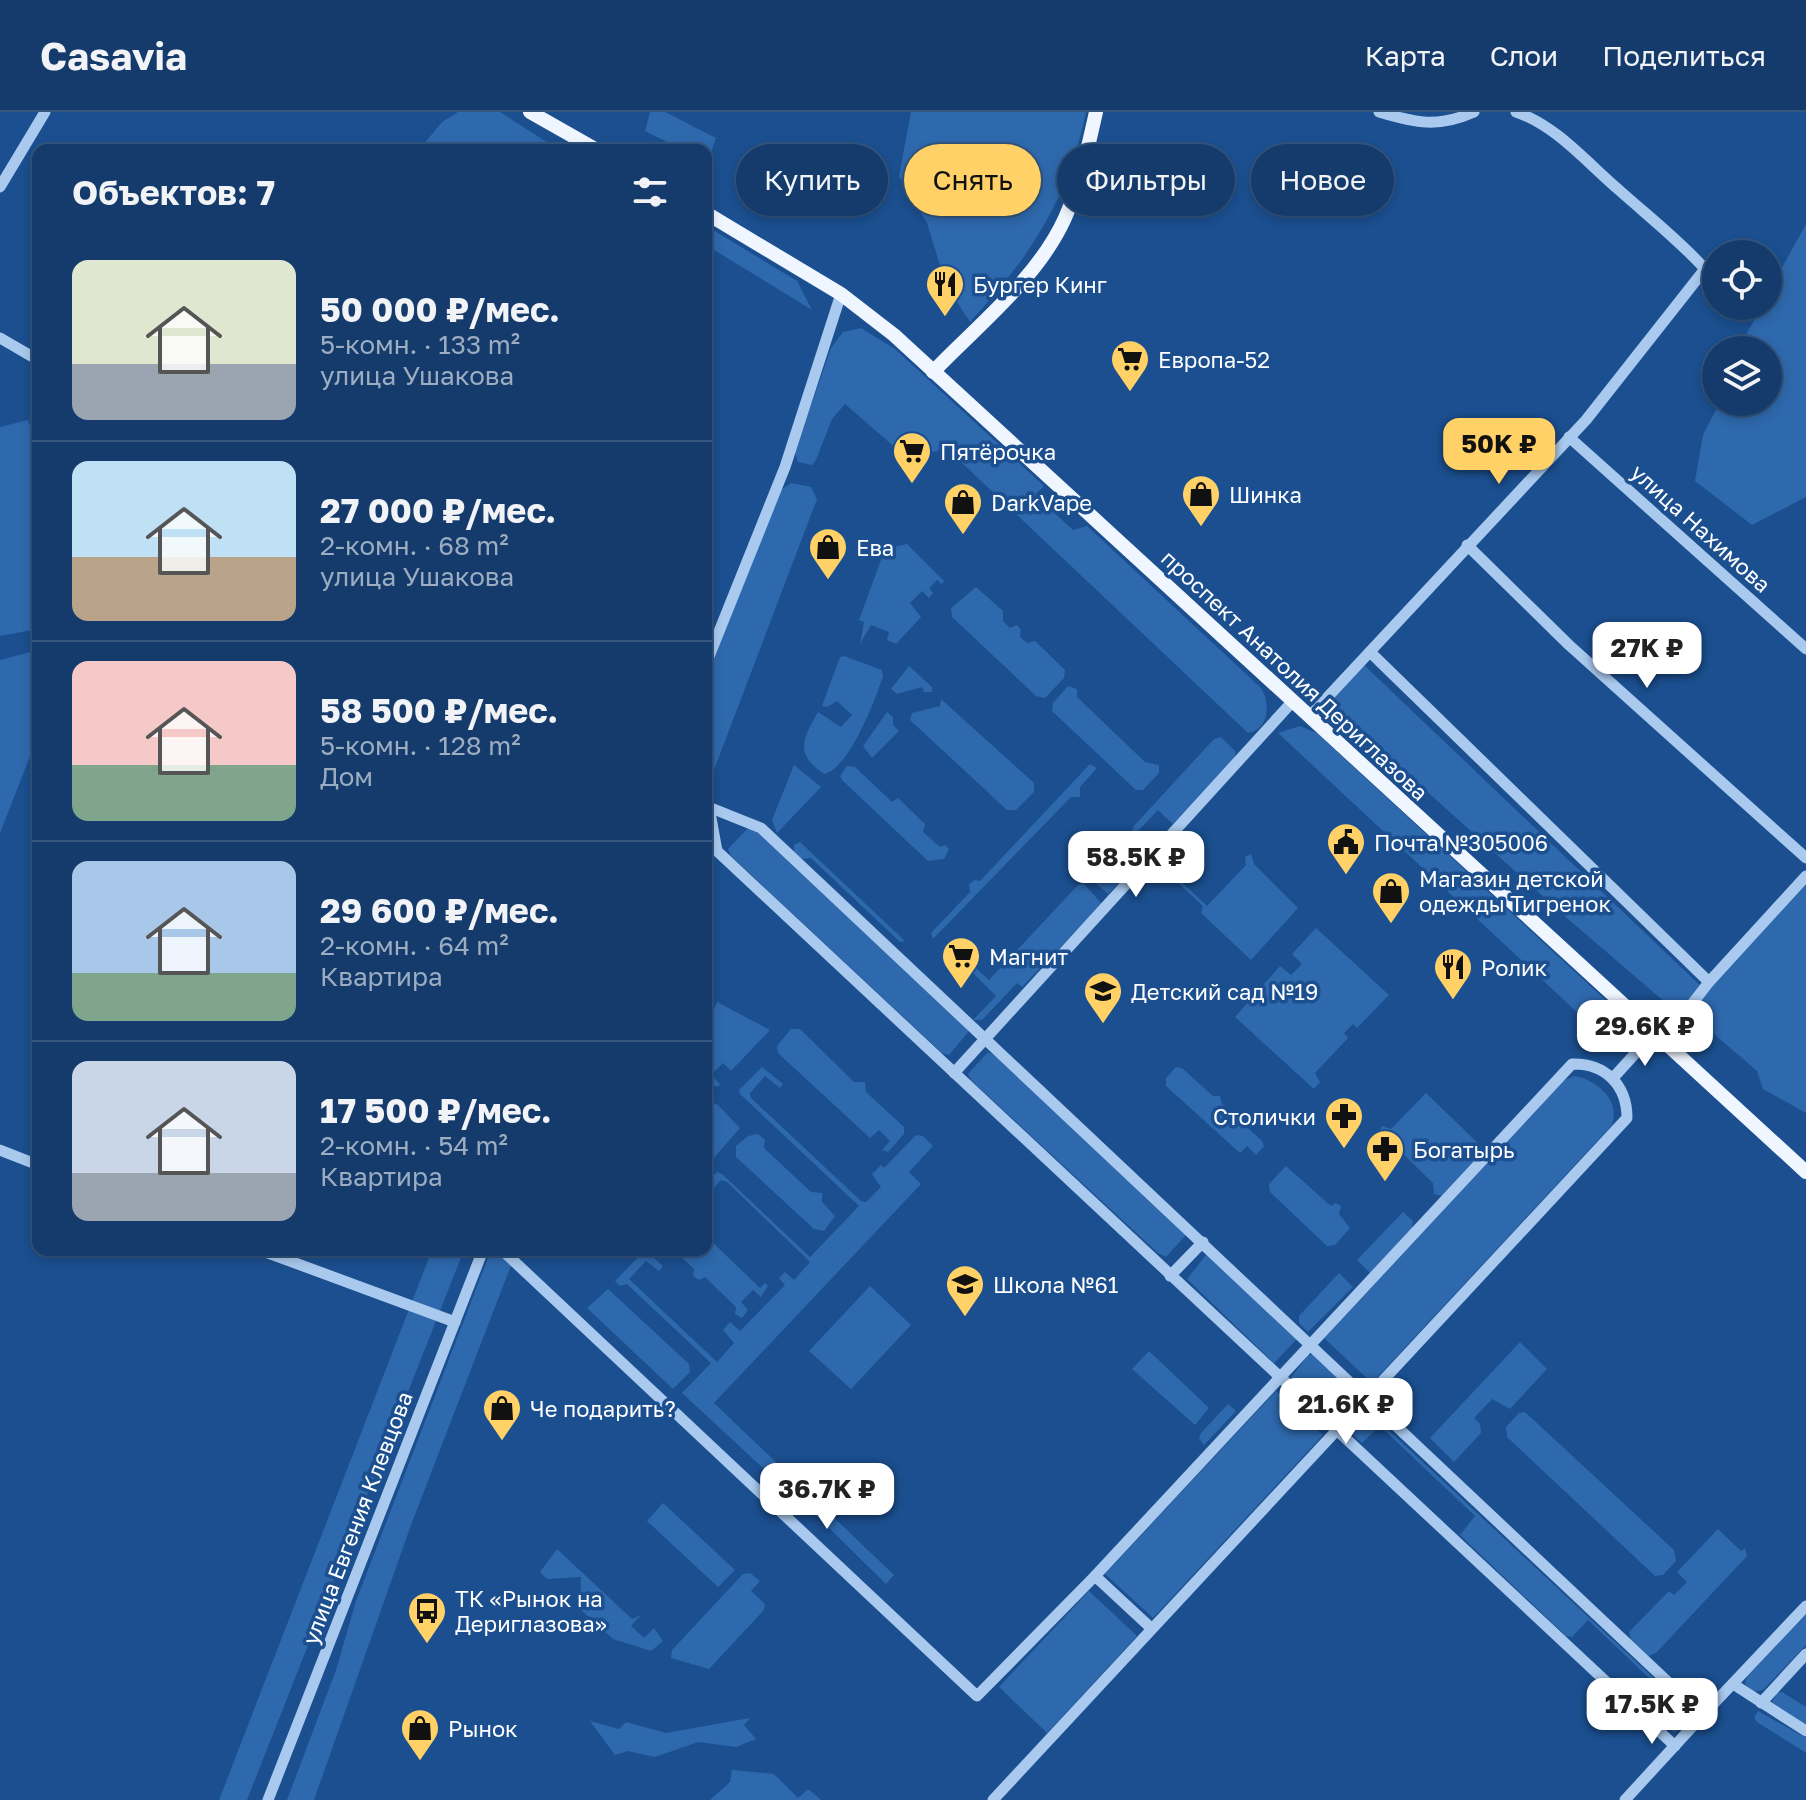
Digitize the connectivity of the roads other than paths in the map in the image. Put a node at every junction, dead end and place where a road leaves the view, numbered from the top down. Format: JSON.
{"nodes":[{"id":1,"x":45,"y":112,"type":"edge"},
{"id":2,"x":530,"y":112,"type":"edge"},
{"id":3,"x":1096,"y":112,"type":"edge"},
{"id":4,"x":1379,"y":112,"type":"edge"},
{"id":5,"x":1474,"y":112,"type":"edge"},
{"id":6,"x":1516,"y":112,"type":"edge"},
{"id":7,"x":586,"y":144,"type":"edge"},
{"id":8,"x":0,"y":187,"type":"edge"},
{"id":9,"x":712,"y":217,"type":"edge"},
{"id":10,"x":841,"y":294,"type":"junction"},
{"id":11,"x":0,"y":338,"type":"edge"},
{"id":12,"x":32,"y":357,"type":"edge"},
{"id":13,"x":933,"y":372,"type":"junction"},
{"id":14,"x":1569,"y":437,"type":"junction"},
{"id":15,"x":1467,"y":545,"type":"junction"},
{"id":16,"x":1806,"y":648,"type":"edge"},
{"id":17,"x":712,"y":649,"type":"edge"},
{"id":18,"x":1370,"y":652,"type":"junction"},
{"id":19,"x":1293,"y":701,"type":"junction"},
{"id":20,"x":1309,"y":717,"type":"junction"},
{"id":21,"x":712,"y":809,"type":"edge"},
{"id":22,"x":712,"y":827,"type":"edge"},
{"id":23,"x":1806,"y":858,"type":"edge"},
{"id":24,"x":1806,"y":876,"type":"edge"},
{"id":25,"x":1709,"y":982,"type":"junction"},
{"id":26,"x":986,"y":1038,"type":"junction"},
{"id":27,"x":1657,"y":1039,"type":"junction"},
{"id":28,"x":954,"y":1073,"type":"junction"},
{"id":29,"x":1613,"y":1078,"type":"junction"},
{"id":30,"x":0,"y":1150,"type":"edge"},
{"id":31,"x":32,"y":1163,"type":"edge"},
{"id":32,"x":1806,"y":1172,"type":"edge"},
{"id":33,"x":1203,"y":1242,"type":"junction"},
{"id":34,"x":276,"y":1256,"type":"edge"},
{"id":35,"x":481,"y":1256,"type":"edge"},
{"id":36,"x":508,"y":1256,"type":"edge"},
{"id":37,"x":1170,"y":1276,"type":"junction"},
{"id":38,"x":455,"y":1322,"type":"junction"},
{"id":39,"x":1311,"y":1343,"type":"junction"},
{"id":40,"x":1278,"y":1377,"type":"junction"},
{"id":41,"x":1368,"y":1397,"type":"junction"},
{"id":42,"x":1336,"y":1431,"type":"junction"},
{"id":43,"x":1095,"y":1576,"type":"junction"},
{"id":44,"x":1806,"y":1606,"type":"edge"},
{"id":45,"x":1151,"y":1628,"type":"junction"},
{"id":46,"x":1806,"y":1654,"type":"edge"},
{"id":47,"x":1733,"y":1684,"type":"junction"},
{"id":48,"x":1761,"y":1703,"type":"junction"},
{"id":49,"x":1703,"y":1715,"type":"junction"},
{"id":50,"x":1806,"y":1731,"type":"edge"},
{"id":51,"x":1675,"y":1746,"type":"junction"},
{"id":52,"x":268,"y":1800,"type":"edge"},
{"id":53,"x":993,"y":1800,"type":"edge"},
{"id":54,"x":1625,"y":1800,"type":"edge"}],
"edges":[{"from":1,"to":8,"type":"street"},
{"from":2,"to":7,"type":"main road"},
{"from":3,"to":13,"type":"main road"},
{"from":4,"to":5,"type":"street"},
{"from":6,"to":14,"type":"street"},
{"from":9,"to":10,"type":"main road","name":"проспект Анатолия Дериглазова"},
{"from":10,"to":13,"type":"main road","name":"проспект Анатолия Дериглазова"},
{"from":10,"to":17,"type":"street"},
{"from":11,"to":12,"type":"street"},
{"from":13,"to":19,"type":"main road","name":"проспект Анатолия Дериглазова"},
{"from":14,"to":15,"type":"street"},
{"from":14,"to":16,"type":"street","name":"улица Нахимова"},
{"from":15,"to":18,"type":"street"},
{"from":15,"to":23,"type":"street"},
{"from":18,"to":20,"type":"street"},
{"from":18,"to":25,"type":"street"},
{"from":19,"to":20,"type":"main road","name":"проспект Анатолия Дериглазова"},
{"from":19,"to":26,"type":"street"},
{"from":20,"to":27,"type":"main road","name":"проспект Анатолия Дериглазова"},
{"from":21,"to":26,"type":"street"},
{"from":22,"to":28,"type":"street"},
{"from":24,"to":25,"type":"street"},
{"from":25,"to":27,"type":"street"},
{"from":26,"to":28,"type":"street"},
{"from":26,"to":33,"type":"street"},
{"from":27,"to":29,"type":"street"},
{"from":27,"to":32,"type":"main road","name":"проспект Анатолия Дериглазова"},
{"from":28,"to":37,"type":"street"},
{"from":29,"to":39,"type":"street"},
{"from":29,"to":41,"type":"street"},
{"from":30,"to":31,"type":"street"},
{"from":33,"to":37,"type":"street"},
{"from":33,"to":39,"type":"street"},
{"from":34,"to":38,"type":"street"},
{"from":35,"to":38,"type":"street","name":"улица Евгения Клевцова"},
{"from":36,"to":43,"type":"street"},
{"from":37,"to":40,"type":"street"},
{"from":38,"to":52,"type":"street","name":"улица Евгения Клевцова"},
{"from":39,"to":40,"type":"street"},
{"from":39,"to":41,"type":"street"},
{"from":40,"to":42,"type":"street"},
{"from":40,"to":43,"type":"street"},
{"from":41,"to":42,"type":"street"},
{"from":41,"to":49,"type":"street"},
{"from":42,"to":45,"type":"street"},
{"from":42,"to":51,"type":"street"},
{"from":43,"to":45,"type":"street"},
{"from":44,"to":47,"type":"street"},
{"from":45,"to":53,"type":"street"},
{"from":46,"to":48,"type":"street"},
{"from":47,"to":48,"type":"street"},
{"from":47,"to":49,"type":"street"},
{"from":48,"to":50,"type":"street"},
{"from":49,"to":51,"type":"street"},
{"from":51,"to":54,"type":"street"}]}
